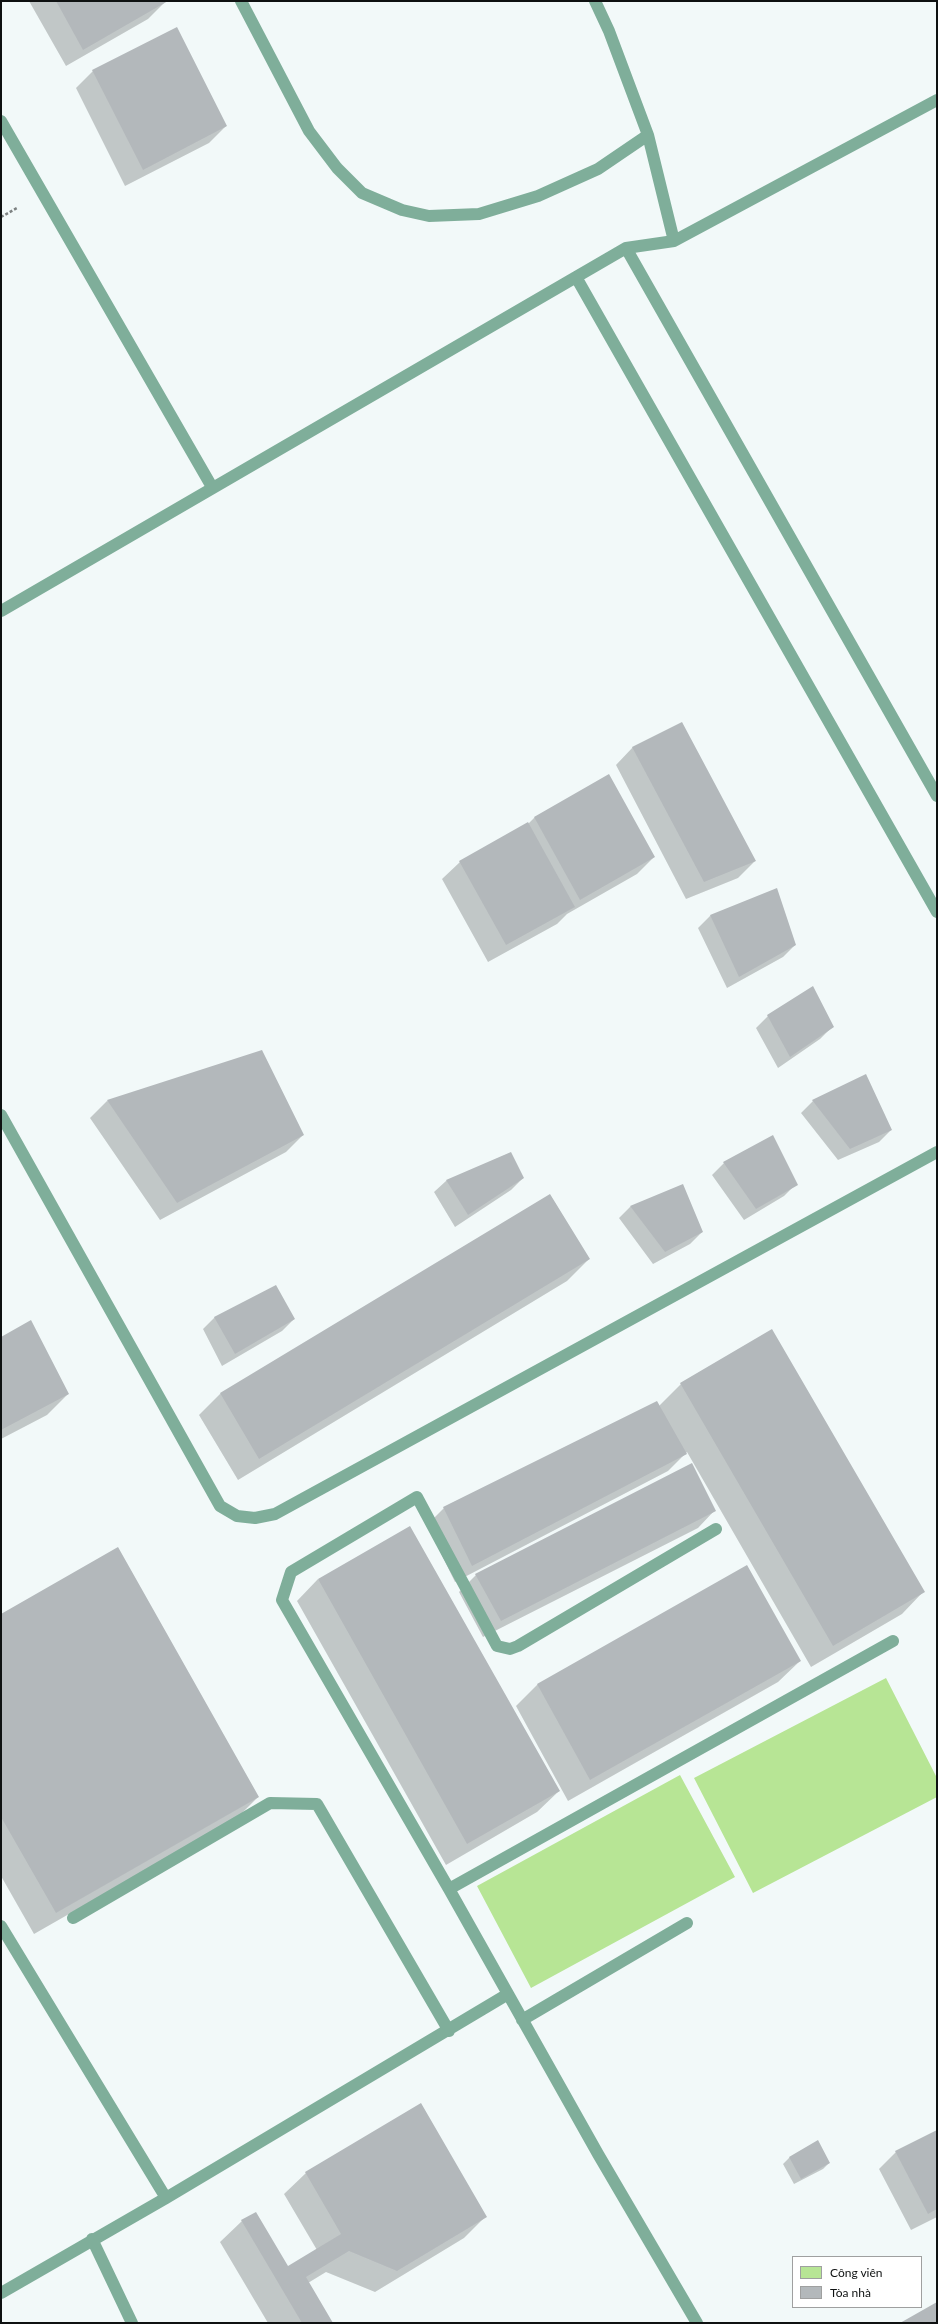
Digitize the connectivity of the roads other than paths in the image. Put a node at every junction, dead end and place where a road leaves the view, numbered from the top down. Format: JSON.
{"nodes":[{"id":1,"x":241,"y":1,"type":"edge"},
{"id":2,"x":594,"y":1,"type":"edge"},
{"id":3,"x":937,"y":100,"type":"edge"},
{"id":4,"x":1,"y":121,"type":"edge"},
{"id":5,"x":648,"y":135,"type":"junction"},
{"id":6,"x":674,"y":241,"type":"junction"},
{"id":7,"x":626,"y":248,"type":"junction"},
{"id":8,"x":576,"y":278,"type":"junction"},
{"id":9,"x":212,"y":487,"type":"junction"},
{"id":10,"x":1,"y":611,"type":"edge"},
{"id":11,"x":937,"y":796,"type":"edge"},
{"id":12,"x":936,"y":908,"type":"edge"},
{"id":13,"x":1,"y":1115,"type":"edge"},
{"id":14,"x":937,"y":1152,"type":"edge"},
{"id":15,"x":716,"y":1529,"type":"dead end"},
{"id":16,"x":893,"y":1641,"type":"dead end"},
{"id":17,"x":449,"y":1889,"type":"junction"},
{"id":18,"x":73,"y":1918,"type":"dead end"},
{"id":19,"x":687,"y":1923,"type":"dead end"},
{"id":20,"x":1,"y":1926,"type":"edge"},
{"id":21,"x":508,"y":1994,"type":"junction"},
{"id":22,"x":522,"y":2020,"type":"junction"},
{"id":23,"x":449,"y":2031,"type":"junction"},
{"id":24,"x":166,"y":2198,"type":"junction"},
{"id":25,"x":92,"y":2239,"type":"junction"},
{"id":26,"x":1,"y":2293,"type":"edge"},
{"id":27,"x":132,"y":2323,"type":"edge"},
{"id":28,"x":697,"y":2323,"type":"edge"}],
"edges":[{"from":1,"to":5,"type":"lane"},
{"from":2,"to":5,"type":"lane"},
{"from":3,"to":6,"type":"lane"},
{"from":4,"to":9,"type":"lane"},
{"from":5,"to":6,"type":"lane"},
{"from":6,"to":7,"type":"lane"},
{"from":7,"to":8,"type":"lane"},
{"from":7,"to":11,"type":"lane"},
{"from":8,"to":9,"type":"lane"},
{"from":8,"to":12,"type":"lane"},
{"from":9,"to":10,"type":"lane"},
{"from":13,"to":14,"type":"lane"},
{"from":15,"to":17,"type":"lane"},
{"from":16,"to":17,"type":"lane"},
{"from":17,"to":21,"type":"lane"},
{"from":18,"to":23,"type":"lane"},
{"from":19,"to":22,"type":"lane"},
{"from":20,"to":24,"type":"lane"},
{"from":21,"to":22,"type":"lane"},
{"from":21,"to":23,"type":"lane"},
{"from":22,"to":28,"type":"lane"},
{"from":23,"to":24,"type":"lane"},
{"from":24,"to":25,"type":"lane"},
{"from":25,"to":26,"type":"lane"},
{"from":25,"to":27,"type":"lane"}]}
